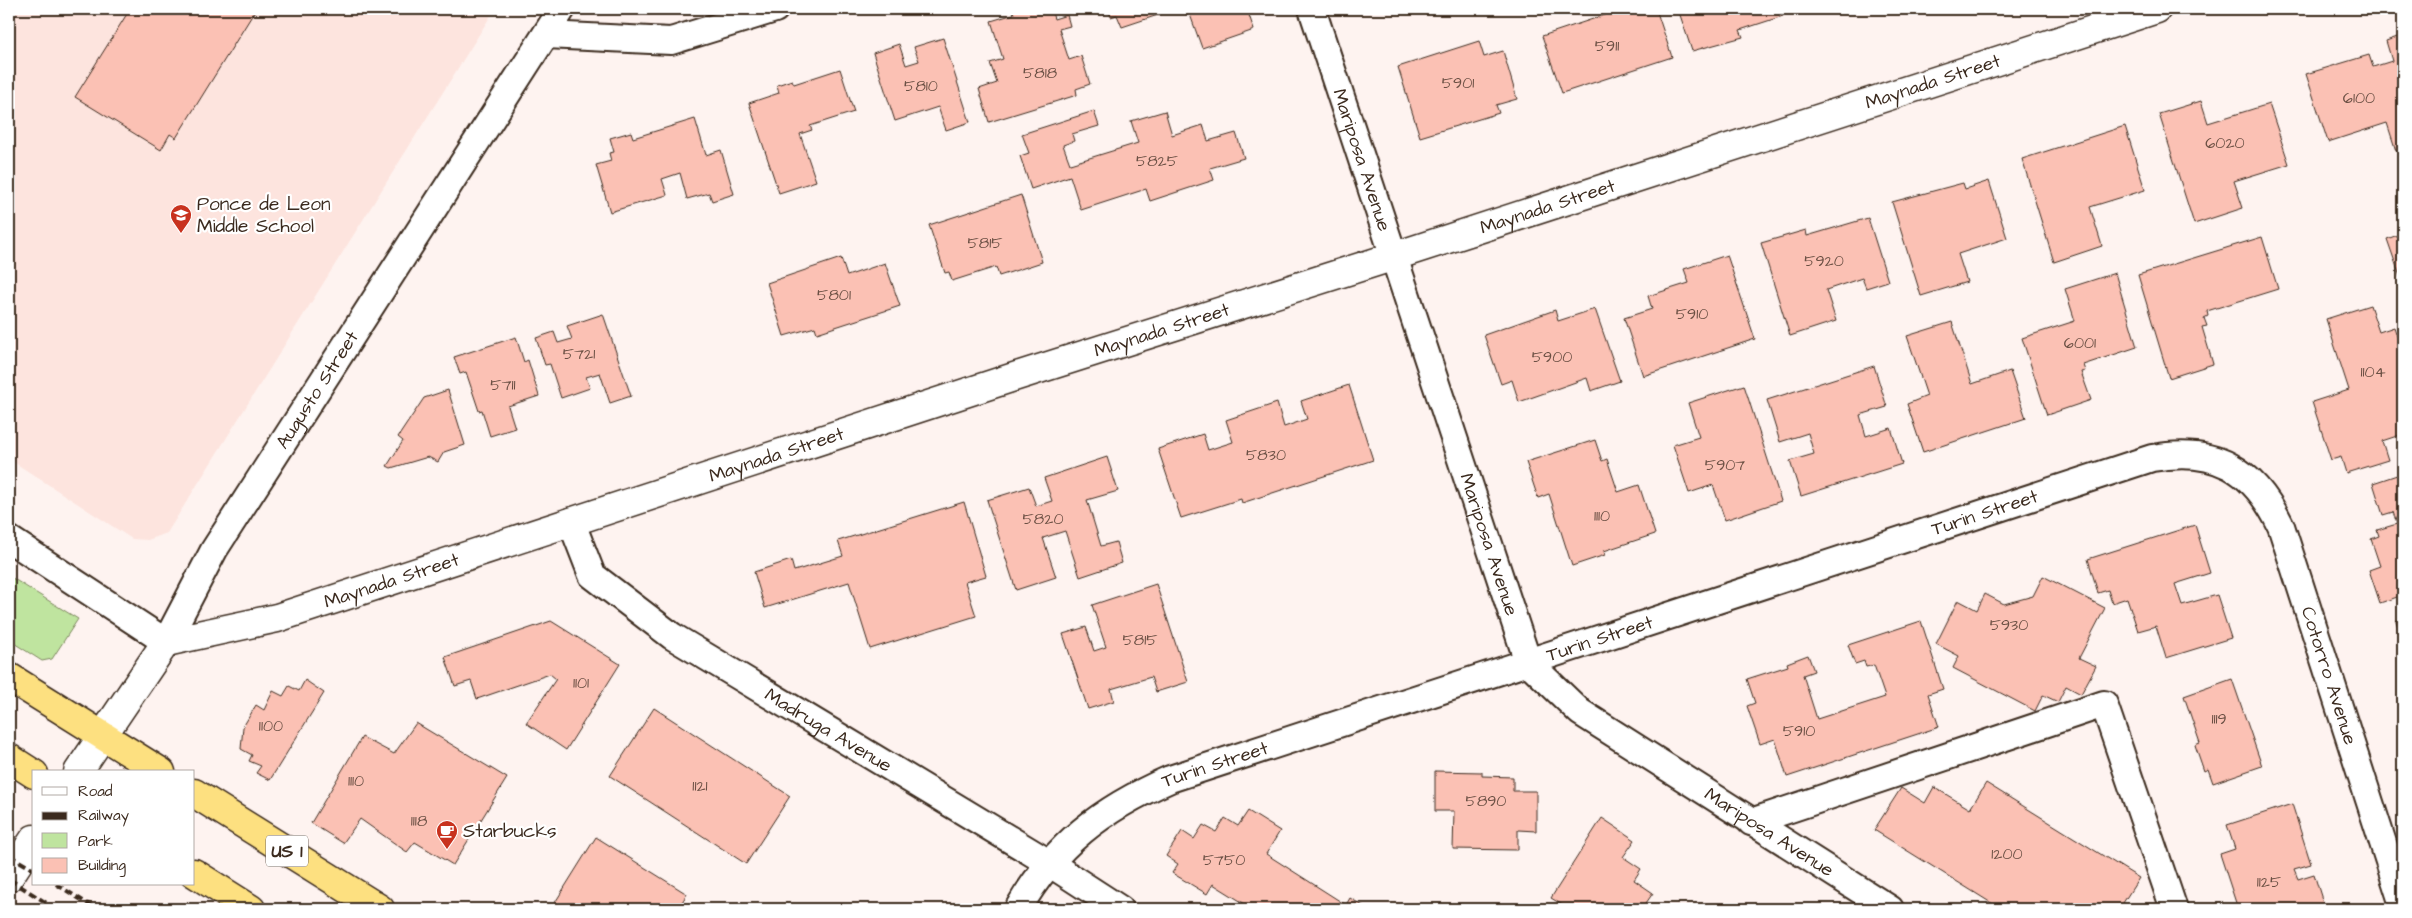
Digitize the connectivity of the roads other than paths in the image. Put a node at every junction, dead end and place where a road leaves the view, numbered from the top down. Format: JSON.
{"nodes":[{"id":1,"x":562,"y":9,"type":"edge"},
{"id":2,"x":775,"y":9,"type":"edge"},
{"id":3,"x":1312,"y":9,"type":"edge"},
{"id":4,"x":2157,"y":9,"type":"edge"},
{"id":5,"x":546,"y":35,"type":"junction"},
{"id":6,"x":1395,"y":256,"type":"junction"},
{"id":7,"x":2227,"y":464,"type":"joint"},
{"id":8,"x":571,"y":521,"type":"junction"},
{"id":9,"x":9,"y":540,"type":"edge"},
{"id":10,"x":166,"y":642,"type":"junction"},
{"id":11,"x":1528,"y":662,"type":"junction"},
{"id":12,"x":9,"y":677,"type":"edge"},
{"id":13,"x":104,"y":736,"type":"junction"},
{"id":14,"x":9,"y":758,"type":"edge"},
{"id":15,"x":79,"y":770,"type":"edge"},
{"id":16,"x":158,"y":770,"type":"edge"},
{"id":17,"x":32,"y":773,"type":"edge"},
{"id":18,"x":195,"y":794,"type":"edge"},
{"id":19,"x":1751,"y":822,"type":"junction"},
{"id":20,"x":32,"y":842,"type":"edge"},
{"id":21,"x":1049,"y":863,"type":"junction"},
{"id":22,"x":195,"y":874,"type":"edge"},
{"id":23,"x":9,"y":877,"type":"edge"},
{"id":24,"x":2403,"y":905,"type":"edge"},
{"id":25,"x":1887,"y":908,"type":"edge"},
{"id":26,"x":251,"y":909,"type":"edge"},
{"id":27,"x":380,"y":909,"type":"edge"},
{"id":28,"x":1018,"y":909,"type":"edge"},
{"id":29,"x":1120,"y":909,"type":"edge"},
{"id":30,"x":2174,"y":909,"type":"edge"}],
"edges":[{"from":1,"to":5,"type":"street","name":"Augusto Street"},
{"from":2,"to":5,"type":"street"},
{"from":3,"to":6,"type":"street","name":"Mariposa Avenue"},
{"from":4,"to":6,"type":"street","name":"Maynada Street"},
{"from":5,"to":10,"type":"street","name":"Augusto Street"},
{"from":6,"to":8,"type":"street","name":"Maynada Street"},
{"from":6,"to":11,"type":"street","name":"Mariposa Avenue"},
{"from":7,"to":11,"type":"street","name":"Turin Street"},
{"from":7,"to":24,"type":"street","name":"Cotorro Avenue"},
{"from":8,"to":10,"type":"street","name":"Maynada Street"},
{"from":8,"to":21,"type":"street","name":"Madruga Avenue"},
{"from":9,"to":10,"type":"street"},
{"from":10,"to":13,"type":"street","name":"Augusto Street"},
{"from":11,"to":19,"type":"street","name":"Mariposa Avenue"},
{"from":11,"to":21,"type":"street","name":"Turin Street"},
{"from":12,"to":13,"type":"highway"},
{"from":13,"to":15,"type":"street","name":"Augusto Street"},
{"from":13,"to":16,"type":"highway"},
{"from":14,"to":17,"type":"highway"},
{"from":18,"to":27,"type":"highway","number":"US 1"},
{"from":19,"to":25,"type":"street","name":"Mariposa Avenue"},
{"from":19,"to":30,"type":"street"},
{"from":20,"to":23,"type":"street"},
{"from":21,"to":28,"type":"street","name":"Turin Street"},
{"from":21,"to":29,"type":"street","name":"Madruga Avenue"},
{"from":22,"to":26,"type":"highway"}]}
